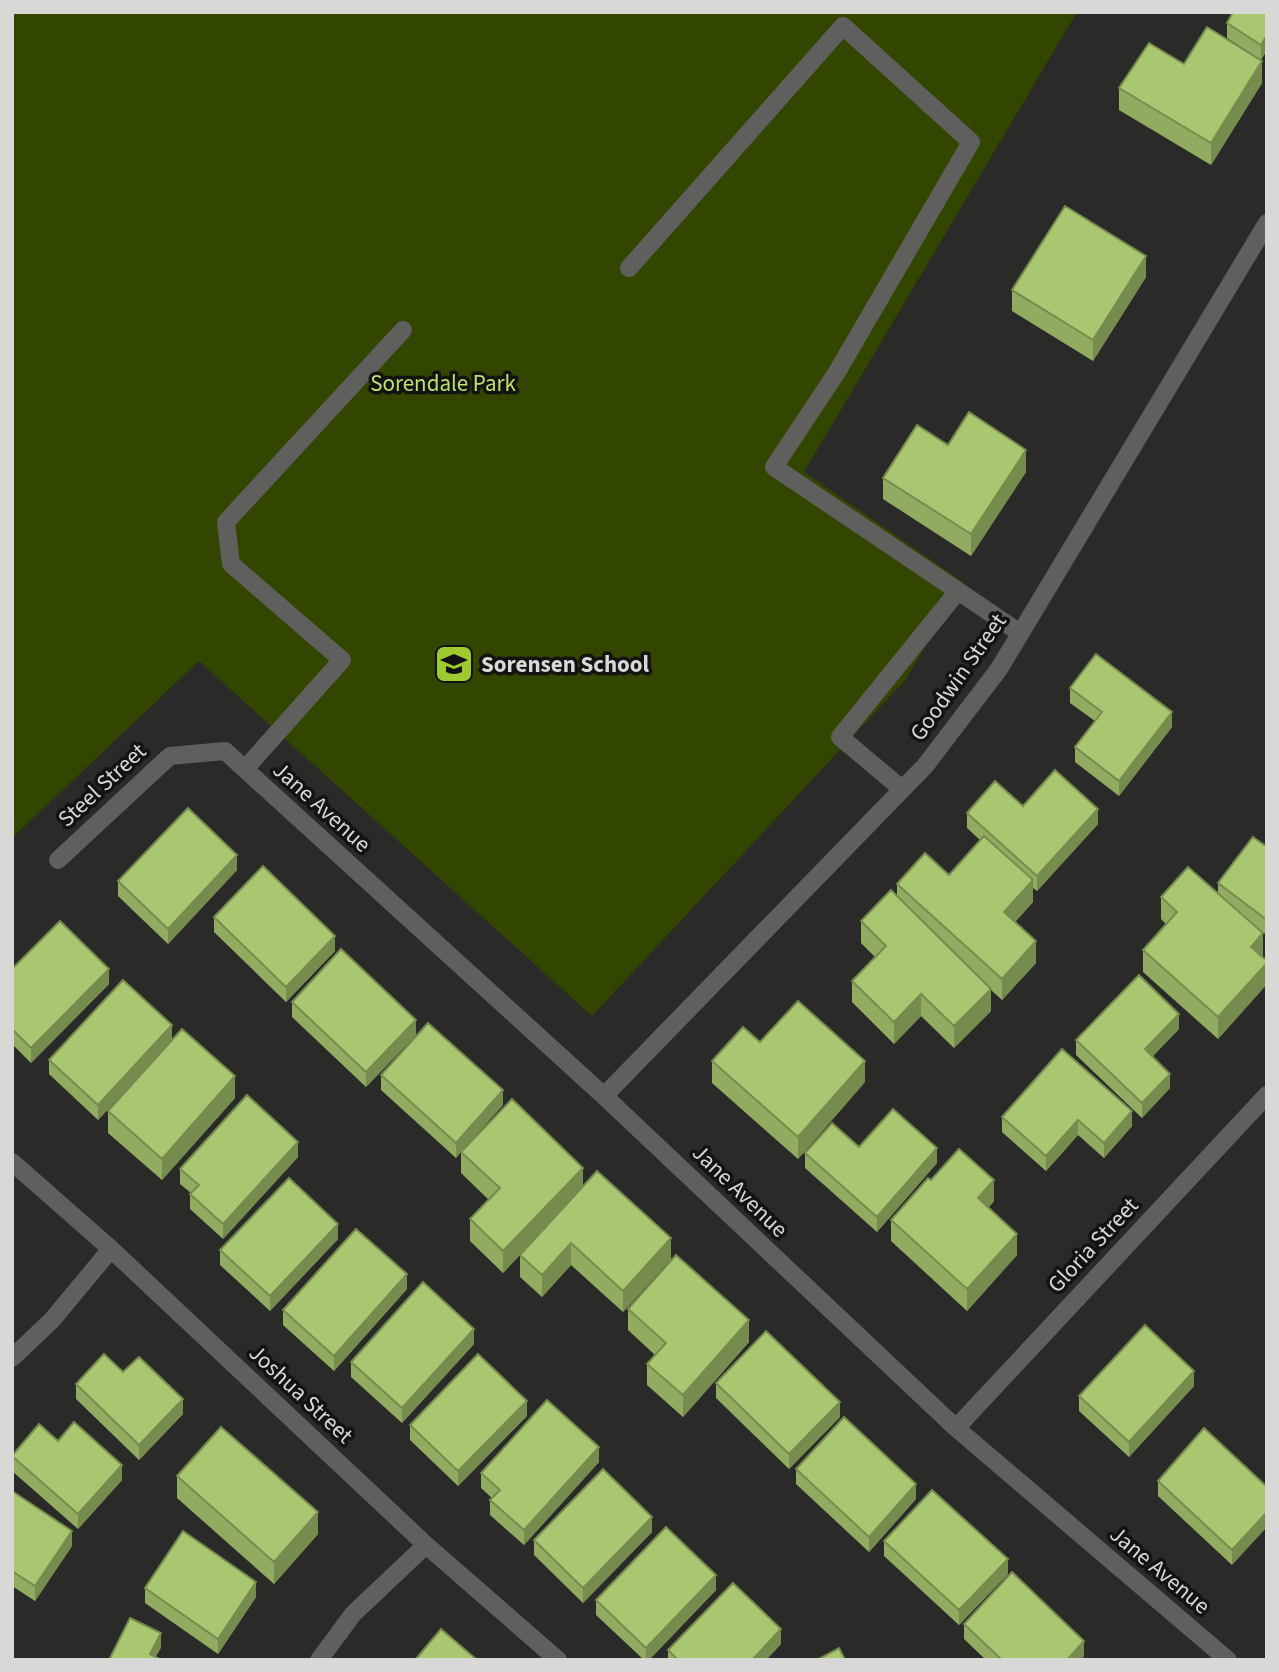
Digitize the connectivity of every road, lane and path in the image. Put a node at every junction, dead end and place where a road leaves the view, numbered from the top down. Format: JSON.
{"nodes":[{"id":1,"x":1267,"y":223,"type":"edge"},
{"id":2,"x":629,"y":268,"type":"dead end"},
{"id":3,"x":403,"y":330,"type":"dead end"},
{"id":4,"x":958,"y":591,"type":"junction"},
{"id":5,"x":1020,"y":634,"type":"junction"},
{"id":6,"x":225,"y":751,"type":"joint"},
{"id":7,"x":244,"y":769,"type":"junction"},
{"id":8,"x":902,"y":789,"type":"junction"},
{"id":9,"x":58,"y":860,"type":"dead end"},
{"id":10,"x":1267,"y":1095,"type":"edge"},
{"id":11,"x":604,"y":1096,"type":"junction"},
{"id":12,"x":12,"y":1162,"type":"edge"},
{"id":13,"x":111,"y":1249,"type":"junction"},
{"id":14,"x":12,"y":1358,"type":"edge"},
{"id":15,"x":956,"y":1428,"type":"junction"},
{"id":16,"x":426,"y":1545,"type":"junction"},
{"id":17,"x":319,"y":1660,"type":"edge"},
{"id":18,"x":558,"y":1660,"type":"edge"},
{"id":19,"x":1228,"y":1660,"type":"edge"}],
"edges":[{"from":1,"to":5,"type":"street","name":"Goodwin Street"},
{"from":2,"to":4,"type":"street"},
{"from":3,"to":7,"type":"street"},
{"from":4,"to":5,"type":"street"},
{"from":4,"to":8,"type":"street"},
{"from":5,"to":8,"type":"street","name":"Goodwin Street"},
{"from":6,"to":7,"type":"street","name":"Jane Avenue"},
{"from":6,"to":9,"type":"street","name":"Steel Street"},
{"from":7,"to":11,"type":"street","name":"Jane Avenue"},
{"from":8,"to":11,"type":"street","name":"Goodwin Street"},
{"from":10,"to":15,"type":"street","name":"Gloria Street"},
{"from":11,"to":15,"type":"street","name":"Jane Avenue"},
{"from":12,"to":13,"type":"street","name":"Joshua Street"},
{"from":13,"to":14,"type":"street"},
{"from":13,"to":16,"type":"street","name":"Joshua Street"},
{"from":15,"to":19,"type":"street","name":"Jane Avenue"},
{"from":16,"to":17,"type":"street"},
{"from":16,"to":18,"type":"street","name":"Joshua Street"}]}
